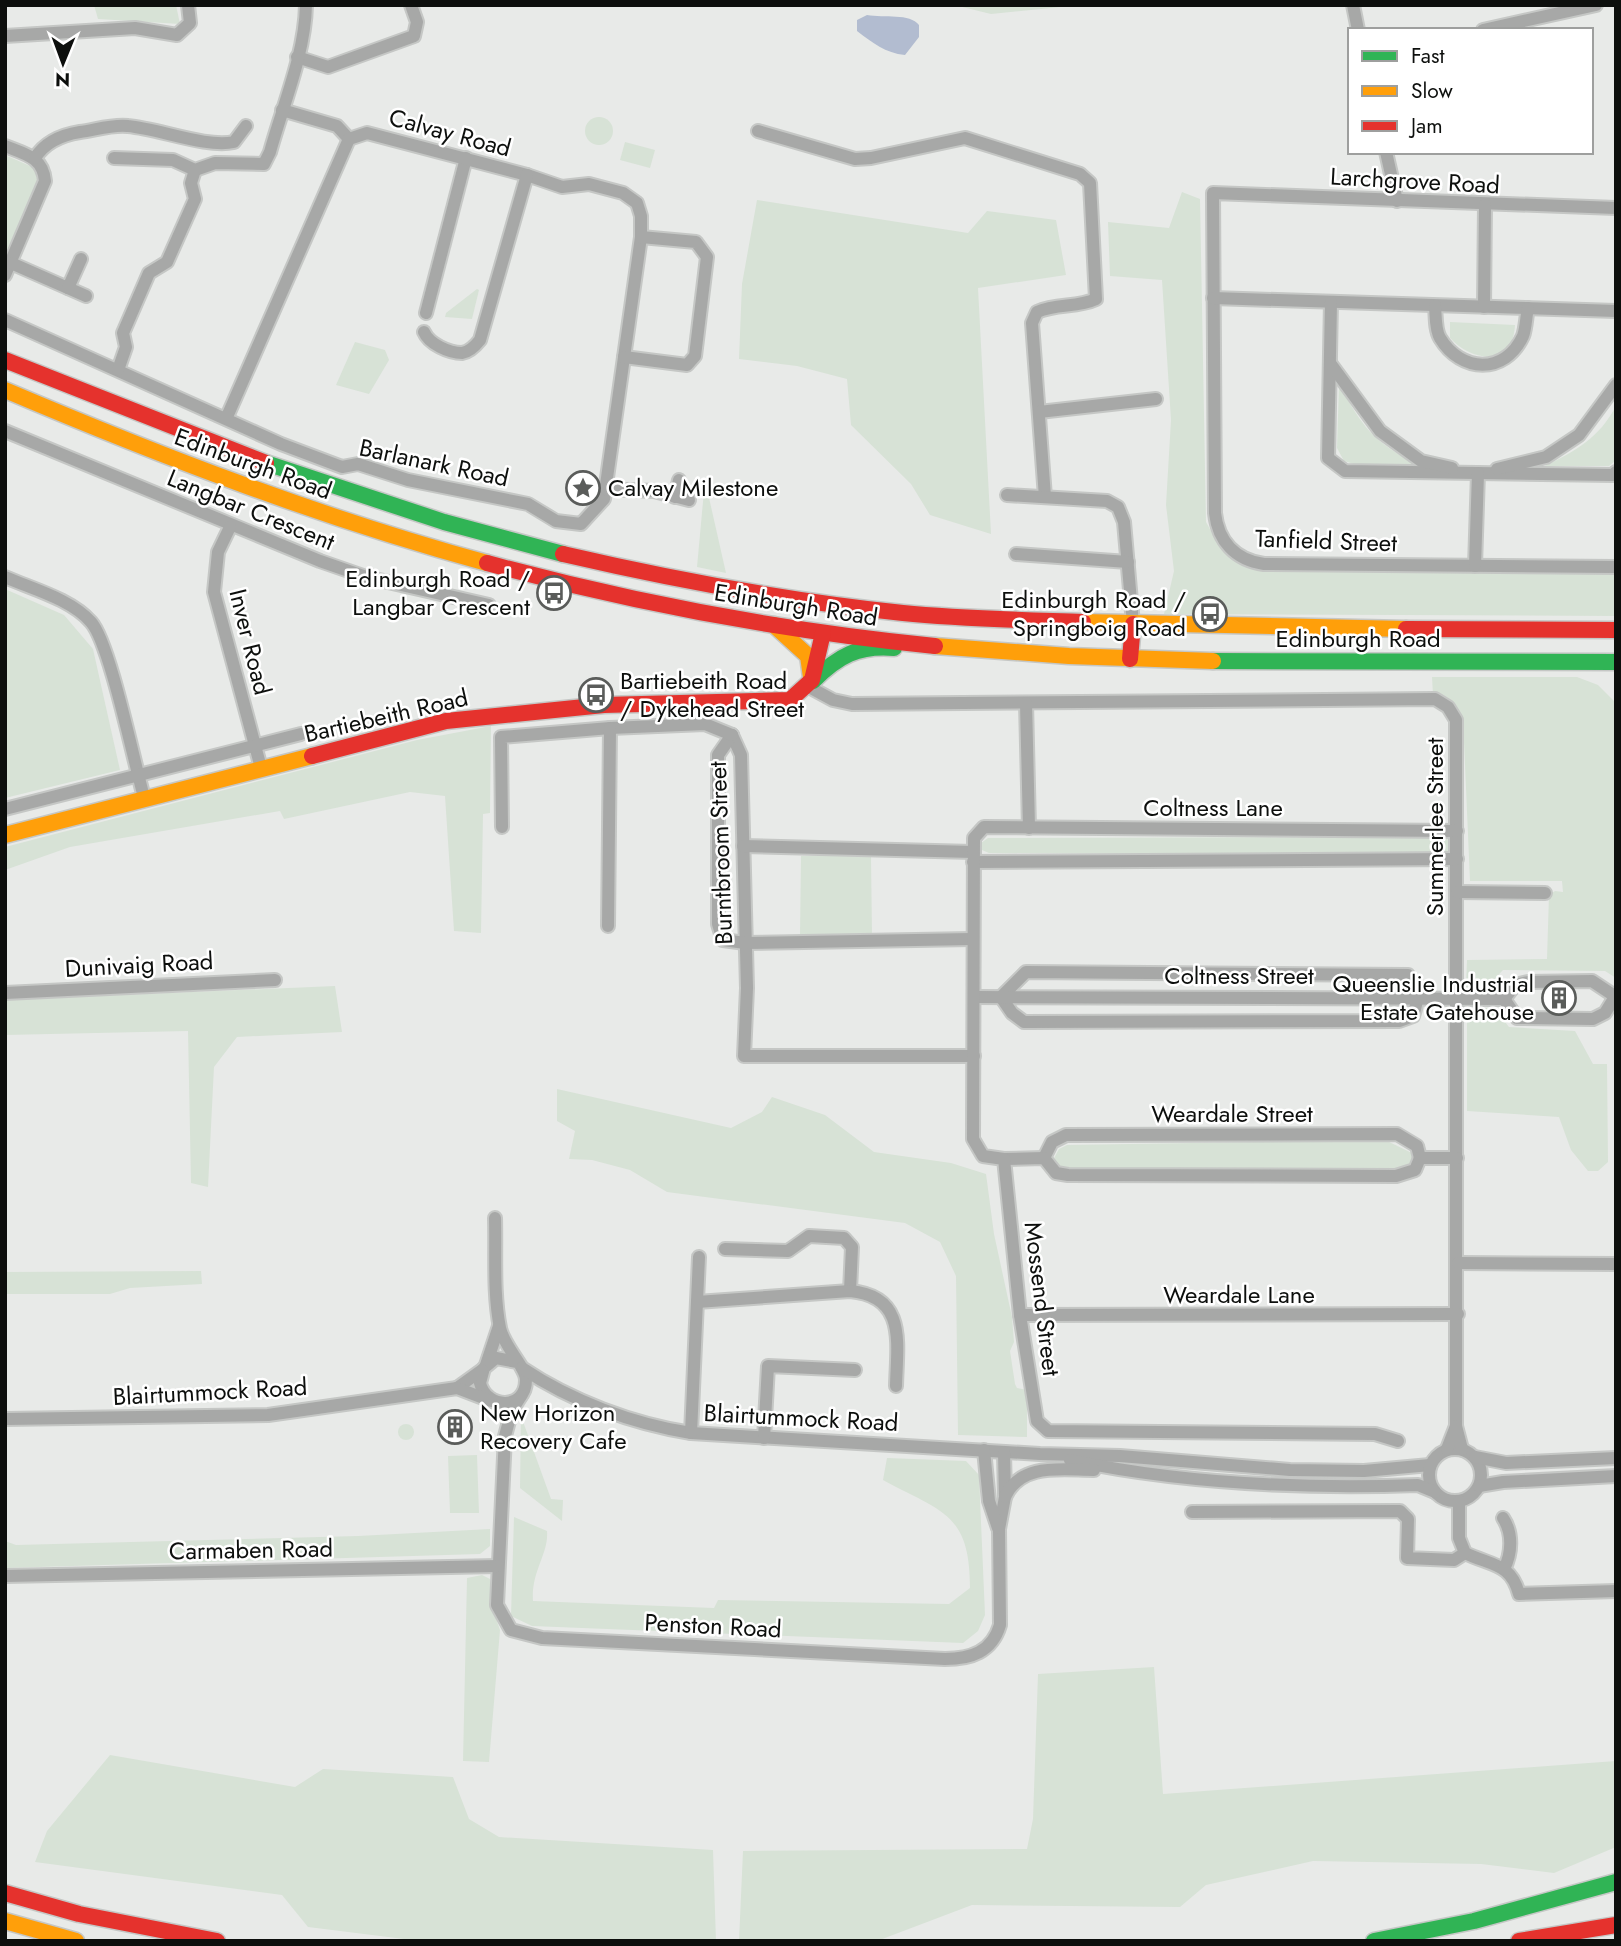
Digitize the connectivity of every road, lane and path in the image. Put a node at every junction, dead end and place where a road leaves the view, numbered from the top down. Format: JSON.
{"nodes":[{"id":1,"x":188,"y":5,"type":"edge"},
{"id":2,"x":306,"y":5,"type":"edge"},
{"id":3,"x":411,"y":5,"type":"edge"},
{"id":4,"x":1353,"y":5,"type":"edge"},
{"id":5,"x":1596,"y":5,"type":"edge"},
{"id":6,"x":1358,"y":28,"type":"edge"},
{"id":7,"x":1492,"y":28,"type":"edge"},
{"id":8,"x":5,"y":36,"type":"edge"},
{"id":9,"x":297,"y":57,"type":"junction"},
{"id":10,"x":282,"y":110,"type":"junction"},
{"id":11,"x":246,"y":126,"type":"dead end"},
{"id":12,"x":758,"y":131,"type":"dead end"},
{"id":13,"x":349,"y":139,"type":"junction"},
{"id":14,"x":5,"y":146,"type":"edge"},
{"id":15,"x":1386,"y":154,"type":"edge"},
{"id":16,"x":35,"y":158,"type":"junction"},
{"id":17,"x":114,"y":158,"type":"dead end"},
{"id":18,"x":466,"y":158,"type":"junction"},
{"id":19,"x":195,"y":170,"type":"junction"},
{"id":20,"x":527,"y":175,"type":"junction"},
{"id":21,"x":1213,"y":193,"type":"joint"},
{"id":22,"x":1397,"y":201,"type":"junction"},
{"id":23,"x":1485,"y":205,"type":"junction"},
{"id":24,"x":1616,"y":208,"type":"edge"},
{"id":25,"x":641,"y":237,"type":"junction"},
{"id":26,"x":81,"y":259,"type":"dead end"},
{"id":27,"x":11,"y":263,"type":"junction"},
{"id":28,"x":5,"y":275,"type":"edge"},
{"id":29,"x":68,"y":288,"type":"junction"},
{"id":30,"x":86,"y":296,"type":"dead end"},
{"id":31,"x":1213,"y":298,"type":"junction"},
{"id":32,"x":1331,"y":302,"type":"junction"},
{"id":33,"x":1435,"y":306,"type":"junction"},
{"id":34,"x":1483,"y":307,"type":"junction"},
{"id":35,"x":1528,"y":308,"type":"junction"},
{"id":36,"x":1616,"y":311,"type":"edge"},
{"id":37,"x":426,"y":313,"type":"dead end"},
{"id":38,"x":5,"y":320,"type":"edge"},
{"id":39,"x":424,"y":332,"type":"dead end"},
{"id":40,"x":624,"y":357,"type":"junction"},
{"id":41,"x":5,"y":360,"type":"edge"},
{"id":42,"x":1330,"y":363,"type":"junction"},
{"id":43,"x":118,"y":370,"type":"junction"},
{"id":44,"x":1616,"y":385,"type":"edge"},
{"id":45,"x":5,"y":390,"type":"edge"},
{"id":46,"x":1156,"y":398,"type":"dead end"},
{"id":47,"x":1039,"y":412,"type":"junction"},
{"id":48,"x":226,"y":419,"type":"junction"},
{"id":49,"x":5,"y":431,"type":"edge"},
{"id":50,"x":1616,"y":472,"type":"edge"},
{"id":51,"x":1478,"y":473,"type":"junction"},
{"id":52,"x":679,"y":480,"type":"dead end"},
{"id":53,"x":604,"y":489,"type":"junction"},
{"id":54,"x":1007,"y":495,"type":"dead end"},
{"id":55,"x":675,"y":497,"type":"junction"},
{"id":56,"x":1045,"y":497,"type":"junction"},
{"id":57,"x":689,"y":500,"type":"dead end"},
{"id":58,"x":230,"y":527,"type":"junction"},
{"id":59,"x":1016,"y":554,"type":"dead end"},
{"id":60,"x":1128,"y":562,"type":"junction"},
{"id":61,"x":1475,"y":566,"type":"junction"},
{"id":62,"x":1616,"y":567,"type":"edge"},
{"id":63,"x":5,"y":577,"type":"edge"},
{"id":64,"x":830,"y":604,"type":"junction"},
{"id":65,"x":489,"y":605,"type":"dead end"},
{"id":66,"x":1133,"y":624,"type":"junction"},
{"id":67,"x":774,"y":625,"type":"junction"},
{"id":68,"x":1616,"y":630,"type":"edge"},
{"id":69,"x":823,"y":633,"type":"junction"},
{"id":70,"x":939,"y":646,"type":"junction"},
{"id":71,"x":1129,"y":659,"type":"junction"},
{"id":72,"x":1616,"y":662,"type":"edge"},
{"id":73,"x":810,"y":685,"type":"junction"},
{"id":74,"x":1026,"y":703,"type":"junction"},
{"id":75,"x":610,"y":728,"type":"junction"},
{"id":76,"x":302,"y":734,"type":"dead end"},
{"id":77,"x":732,"y":735,"type":"junction"},
{"id":78,"x":255,"y":746,"type":"junction"},
{"id":79,"x":261,"y":768,"type":"junction"},
{"id":80,"x":138,"y":776,"type":"junction"},
{"id":81,"x":144,"y":797,"type":"junction"},
{"id":82,"x":5,"y":809,"type":"edge"},
{"id":83,"x":502,"y":827,"type":"dead end"},
{"id":84,"x":1029,"y":828,"type":"junction"},
{"id":85,"x":1457,"y":831,"type":"junction"},
{"id":86,"x":5,"y":835,"type":"edge"},
{"id":87,"x":743,"y":846,"type":"junction"},
{"id":88,"x":974,"y":851,"type":"junction"},
{"id":89,"x":1457,"y":859,"type":"junction"},
{"id":90,"x":1457,"y":892,"type":"junction"},
{"id":91,"x":1545,"y":893,"type":"dead end"},
{"id":92,"x":608,"y":926,"type":"dead end"},
{"id":93,"x":972,"y":939,"type":"junction"},
{"id":94,"x":745,"y":943,"type":"junction"},
{"id":95,"x":275,"y":979,"type":"dead end"},
{"id":96,"x":5,"y":993,"type":"edge"},
{"id":97,"x":975,"y":997,"type":"junction"},
{"id":98,"x":1001,"y":997,"type":"junction"},
{"id":99,"x":1419,"y":997,"type":"junction"},
{"id":100,"x":1616,"y":997,"type":"edge"},
{"id":101,"x":1455,"y":998,"type":"junction"},
{"id":102,"x":1504,"y":999,"type":"junction"},
{"id":103,"x":974,"y":1056,"type":"junction"},
{"id":104,"x":1044,"y":1158,"type":"junction"},
{"id":105,"x":1420,"y":1158,"type":"junction"},
{"id":106,"x":1458,"y":1158,"type":"junction"},
{"id":107,"x":1004,"y":1159,"type":"junction"},
{"id":108,"x":495,"y":1218,"type":"dead end"},
{"id":109,"x":725,"y":1249,"type":"dead end"},
{"id":110,"x":699,"y":1257,"type":"dead end"},
{"id":111,"x":1458,"y":1263,"type":"junction"},
{"id":112,"x":1616,"y":1264,"type":"edge"},
{"id":113,"x":850,"y":1291,"type":"junction"},
{"id":114,"x":697,"y":1302,"type":"junction"},
{"id":115,"x":1458,"y":1314,"type":"junction"},
{"id":116,"x":1020,"y":1315,"type":"junction"},
{"id":117,"x":499,"y":1325,"type":"junction"},
{"id":118,"x":520,"y":1365,"type":"junction"},
{"id":119,"x":484,"y":1367,"type":"junction"},
{"id":120,"x":855,"y":1370,"type":"dead end"},
{"id":121,"x":897,"y":1385,"type":"dead end"},
{"id":122,"x":457,"y":1388,"type":"junction"},
{"id":123,"x":566,"y":1393,"type":"junction"},
{"id":124,"x":522,"y":1394,"type":"junction"},
{"id":125,"x":493,"y":1401,"type":"junction"},
{"id":126,"x":5,"y":1419,"type":"edge"},
{"id":127,"x":1456,"y":1426,"type":"junction"},
{"id":128,"x":691,"y":1433,"type":"junction"},
{"id":129,"x":505,"y":1436,"type":"junction"},
{"id":130,"x":764,"y":1438,"type":"junction"},
{"id":131,"x":1398,"y":1441,"type":"dead end"},
{"id":132,"x":1447,"y":1449,"type":"junction"},
{"id":133,"x":1462,"y":1449,"type":"junction"},
{"id":134,"x":984,"y":1450,"type":"junction"},
{"id":135,"x":1004,"y":1452,"type":"junction"},
{"id":136,"x":1040,"y":1454,"type":"junction"},
{"id":137,"x":1475,"y":1457,"type":"junction"},
{"id":138,"x":1616,"y":1458,"type":"edge"},
{"id":139,"x":1430,"y":1465,"type":"junction"},
{"id":140,"x":1119,"y":1470,"type":"junction"},
{"id":141,"x":1616,"y":1476,"type":"edge"},
{"id":142,"x":1479,"y":1486,"type":"junction"},
{"id":143,"x":1434,"y":1492,"type":"junction"},
{"id":144,"x":1005,"y":1497,"type":"junction"},
{"id":145,"x":1459,"y":1501,"type":"junction"},
{"id":146,"x":1192,"y":1512,"type":"dead end"},
{"id":147,"x":1503,"y":1518,"type":"dead end"},
{"id":148,"x":999,"y":1529,"type":"junction"},
{"id":149,"x":1465,"y":1553,"type":"junction"},
{"id":150,"x":498,"y":1566,"type":"junction"},
{"id":151,"x":1504,"y":1569,"type":"junction"},
{"id":152,"x":5,"y":1576,"type":"edge"},
{"id":153,"x":1616,"y":1591,"type":"edge"},
{"id":154,"x":1616,"y":1882,"type":"edge"},
{"id":155,"x":5,"y":1893,"type":"edge"},
{"id":156,"x":5,"y":1921,"type":"edge"},
{"id":157,"x":1616,"y":1925,"type":"edge"},
{"id":158,"x":76,"y":1941,"type":"edge"},
{"id":159,"x":217,"y":1941,"type":"edge"},
{"id":160,"x":1374,"y":1941,"type":"edge"},
{"id":161,"x":1519,"y":1941,"type":"edge"}],
"edges":[{"from":1,"to":8,"type":"street"},
{"from":2,"to":9,"type":"street"},
{"from":3,"to":9,"type":"street"},
{"from":4,"to":6,"type":"street"},
{"from":5,"to":7,"type":"street"},
{"from":9,"to":10,"type":"street"},
{"from":10,"to":13,"type":"street"},
{"from":10,"to":19,"type":"street"},
{"from":11,"to":16,"type":"street"},
{"from":12,"to":47,"type":"street"},
{"from":13,"to":18,"type":"street","name":"Calvay Road"},
{"from":13,"to":48,"type":"street"},
{"from":14,"to":16,"type":"street"},
{"from":15,"to":22,"type":"street"},
{"from":16,"to":27,"type":"street"},
{"from":17,"to":19,"type":"street"},
{"from":18,"to":20,"type":"street","name":"Calvay Road"},
{"from":18,"to":37,"type":"street"},
{"from":19,"to":43,"type":"street"},
{"from":20,"to":25,"type":"street","name":"Calvay Road"},
{"from":20,"to":39,"type":"street"},
{"from":21,"to":22,"type":"street","name":"Larchgrove Road"},
{"from":21,"to":31,"type":"street","name":"Tanfield Street"},
{"from":22,"to":23,"type":"street","name":"Larchgrove Road"},
{"from":23,"to":24,"type":"street","name":"Larchgrove Road"},
{"from":23,"to":34,"type":"street"},
{"from":25,"to":40,"type":"street","name":"Barlanark Road"},
{"from":25,"to":40,"type":"street"},
{"from":26,"to":29,"type":"street"},
{"from":27,"to":28,"type":"street"},
{"from":27,"to":29,"type":"street"},
{"from":29,"to":30,"type":"street"},
{"from":31,"to":32,"type":"street"},
{"from":31,"to":61,"type":"street","name":"Tanfield Street"},
{"from":32,"to":33,"type":"street"},
{"from":32,"to":42,"type":"street"},
{"from":33,"to":34,"type":"street"},
{"from":33,"to":35,"type":"street"},
{"from":34,"to":35,"type":"street"},
{"from":35,"to":36,"type":"street"},
{"from":38,"to":43,"type":"street","name":"Barlanark Road"},
{"from":40,"to":53,"type":"street","name":"Barlanark Road"},
{"from":41,"to":64,"type":"main road","name":"Edinburgh Road"},
{"from":42,"to":51,"type":"street"},
{"from":42,"to":51,"type":"street"},
{"from":43,"to":48,"type":"street","name":"Barlanark Road"},
{"from":44,"to":51,"type":"street"},
{"from":45,"to":67,"type":"main road","name":"Edinburgh Road"},
{"from":46,"to":47,"type":"street"},
{"from":47,"to":56,"type":"street"},
{"from":48,"to":53,"type":"street","name":"Barlanark Road"},
{"from":49,"to":58,"type":"street","name":"Langbar Crescent"},
{"from":50,"to":51,"type":"street"},
{"from":51,"to":61,"type":"street"},
{"from":52,"to":55,"type":"street"},
{"from":53,"to":55,"type":"street"},
{"from":54,"to":56,"type":"street"},
{"from":55,"to":57,"type":"street"},
{"from":56,"to":60,"type":"street"},
{"from":58,"to":65,"type":"street","name":"Langbar Crescent"},
{"from":58,"to":78,"type":"street","name":"Inver Road"},
{"from":59,"to":60,"type":"street"},
{"from":60,"to":66,"type":"street"},
{"from":61,"to":62,"type":"street","name":"Tanfield Street"},
{"from":63,"to":80,"type":"street"},
{"from":64,"to":66,"type":"main road","name":"Edinburgh Road"},
{"from":64,"to":69,"type":"main road"},
{"from":66,"to":68,"type":"main road","name":"Edinburgh Road"},
{"from":66,"to":71,"type":"main road"},
{"from":67,"to":69,"type":"main road","name":"Edinburgh Road"},
{"from":67,"to":73,"type":"main road"},
{"from":69,"to":70,"type":"main road","name":"Edinburgh Road"},
{"from":69,"to":73,"type":"main road"},
{"from":70,"to":71,"type":"main road","name":"Edinburgh Road"},
{"from":70,"to":73,"type":"main road"},
{"from":71,"to":72,"type":"main road","name":"Edinburgh Road"},
{"from":73,"to":74,"type":"street","name":"Summerlee Street"},
{"from":73,"to":79,"type":"main road","name":"Bartiebeith Road"},
{"from":74,"to":84,"type":"street"},
{"from":74,"to":85,"type":"street","name":"Summerlee Street"},
{"from":75,"to":77,"type":"street"},
{"from":75,"to":83,"type":"street"},
{"from":75,"to":92,"type":"street"},
{"from":76,"to":78,"type":"street","name":"Bartiebeith Road"},
{"from":77,"to":87,"type":"street","name":"Burntbroom Street"},
{"from":77,"to":94,"type":"street","name":"Burntbroom Street"},
{"from":78,"to":79,"type":"street","name":"Inver Road"},
{"from":78,"to":80,"type":"street","name":"Bartiebeith Road"},
{"from":79,"to":81,"type":"main road","name":"Bartiebeith Road"},
{"from":80,"to":81,"type":"street"},
{"from":80,"to":82,"type":"street","name":"Bartiebeith Road"},
{"from":81,"to":86,"type":"main road","name":"Bartiebeith Road"},
{"from":84,"to":85,"type":"street","name":"Coltness Lane"},
{"from":84,"to":88,"type":"street","name":"Coltness Lane"},
{"from":85,"to":89,"type":"street","name":"Summerlee Street"},
{"from":87,"to":88,"type":"street","name":"Coltness Lane"},
{"from":87,"to":94,"type":"street","name":"Burntbroom Street"},
{"from":88,"to":89,"type":"street","name":"Coltness Lane"},
{"from":88,"to":93,"type":"street"},
{"from":89,"to":90,"type":"street","name":"Summerlee Street"},
{"from":90,"to":91,"type":"street"},
{"from":90,"to":101,"type":"street","name":"Summerlee Street"},
{"from":93,"to":94,"type":"street"},
{"from":93,"to":97,"type":"street"},
{"from":94,"to":103,"type":"street","name":"Burntbroom Street"},
{"from":95,"to":96,"type":"street","name":"Dunivaig Road"},
{"from":97,"to":98,"type":"street","name":"Coltness Street"},
{"from":97,"to":103,"type":"street"},
{"from":98,"to":99,"type":"street","name":"Coltness Street"},
{"from":98,"to":99,"type":"street"},
{"from":98,"to":99,"type":"street"},
{"from":99,"to":101,"type":"street","name":"Coltness Street"},
{"from":100,"to":102,"type":"street"},
{"from":100,"to":102,"type":"street"},
{"from":101,"to":102,"type":"street","name":"Coltness Street"},
{"from":101,"to":106,"type":"street","name":"Summerlee Street"},
{"from":103,"to":107,"type":"street"},
{"from":104,"to":105,"type":"street"},
{"from":104,"to":105,"type":"street","name":"Weardale Street"},
{"from":104,"to":107,"type":"street"},
{"from":105,"to":106,"type":"street"},
{"from":106,"to":111,"type":"street","name":"Summerlee Street"},
{"from":107,"to":116,"type":"street","name":"Mossend Street"},
{"from":108,"to":117,"type":"street"},
{"from":109,"to":113,"type":"street"},
{"from":110,"to":114,"type":"street"},
{"from":111,"to":112,"type":"street"},
{"from":111,"to":115,"type":"street","name":"Summerlee Street"},
{"from":113,"to":114,"type":"street"},
{"from":113,"to":121,"type":"street"},
{"from":114,"to":128,"type":"street"},
{"from":115,"to":116,"type":"street","name":"Weardale Lane"},
{"from":115,"to":127,"type":"street","name":"Summerlee Street"},
{"from":116,"to":131,"type":"street","name":"Mossend Street"},
{"from":117,"to":118,"type":"street"},
{"from":117,"to":119,"type":"street"},
{"from":118,"to":119,"type":"street"},
{"from":118,"to":123,"type":"street","name":"Blairtummock Road"},
{"from":118,"to":124,"type":"street"},
{"from":119,"to":122,"type":"street","name":"Blairtummock Road"},
{"from":119,"to":125,"type":"street"},
{"from":120,"to":130,"type":"street"},
{"from":122,"to":125,"type":"street","name":"Blairtummock Road"},
{"from":122,"to":126,"type":"street","name":"Blairtummock Road"},
{"from":123,"to":124,"type":"street","name":"Blairtummock Road"},
{"from":123,"to":128,"type":"street","name":"Blairtummock Road"},
{"from":124,"to":125,"type":"street"},
{"from":124,"to":129,"type":"street"},
{"from":125,"to":129,"type":"street"},
{"from":127,"to":132,"type":"street"},
{"from":127,"to":133,"type":"street"},
{"from":128,"to":130,"type":"street","name":"Blairtummock Road"},
{"from":129,"to":150,"type":"street","name":"Penston Road"},
{"from":130,"to":134,"type":"street","name":"Blairtummock Road"},
{"from":132,"to":133,"type":"street"},
{"from":132,"to":139,"type":"street"},
{"from":133,"to":137,"type":"street"},
{"from":134,"to":135,"type":"street","name":"Blairtummock Road"},
{"from":134,"to":148,"type":"street","name":"Penston Road"},
{"from":135,"to":136,"type":"street","name":"Blairtummock Road"},
{"from":135,"to":144,"type":"street","name":"Penston Road"},
{"from":136,"to":139,"type":"street","name":"Blairtummock Road"},
{"from":136,"to":140,"type":"street","name":"Blairtummock Road"},
{"from":137,"to":138,"type":"street"},
{"from":137,"to":142,"type":"street"},
{"from":139,"to":143,"type":"street"},
{"from":140,"to":143,"type":"street","name":"Blairtummock Road"},
{"from":140,"to":144,"type":"street"},
{"from":141,"to":142,"type":"street"},
{"from":142,"to":145,"type":"street"},
{"from":143,"to":145,"type":"street"},
{"from":144,"to":148,"type":"street","name":"Penston Road"},
{"from":145,"to":149,"type":"street"},
{"from":146,"to":149,"type":"street"},
{"from":147,"to":151,"type":"street"},
{"from":148,"to":150,"type":"street","name":"Penston Road"},
{"from":149,"to":151,"type":"street"},
{"from":150,"to":152,"type":"street","name":"Carmaben Road"},
{"from":151,"to":153,"type":"street"},
{"from":154,"to":160,"type":"main road"},
{"from":155,"to":159,"type":"main road"},
{"from":156,"to":158,"type":"main road"},
{"from":157,"to":161,"type":"main road"}]}
